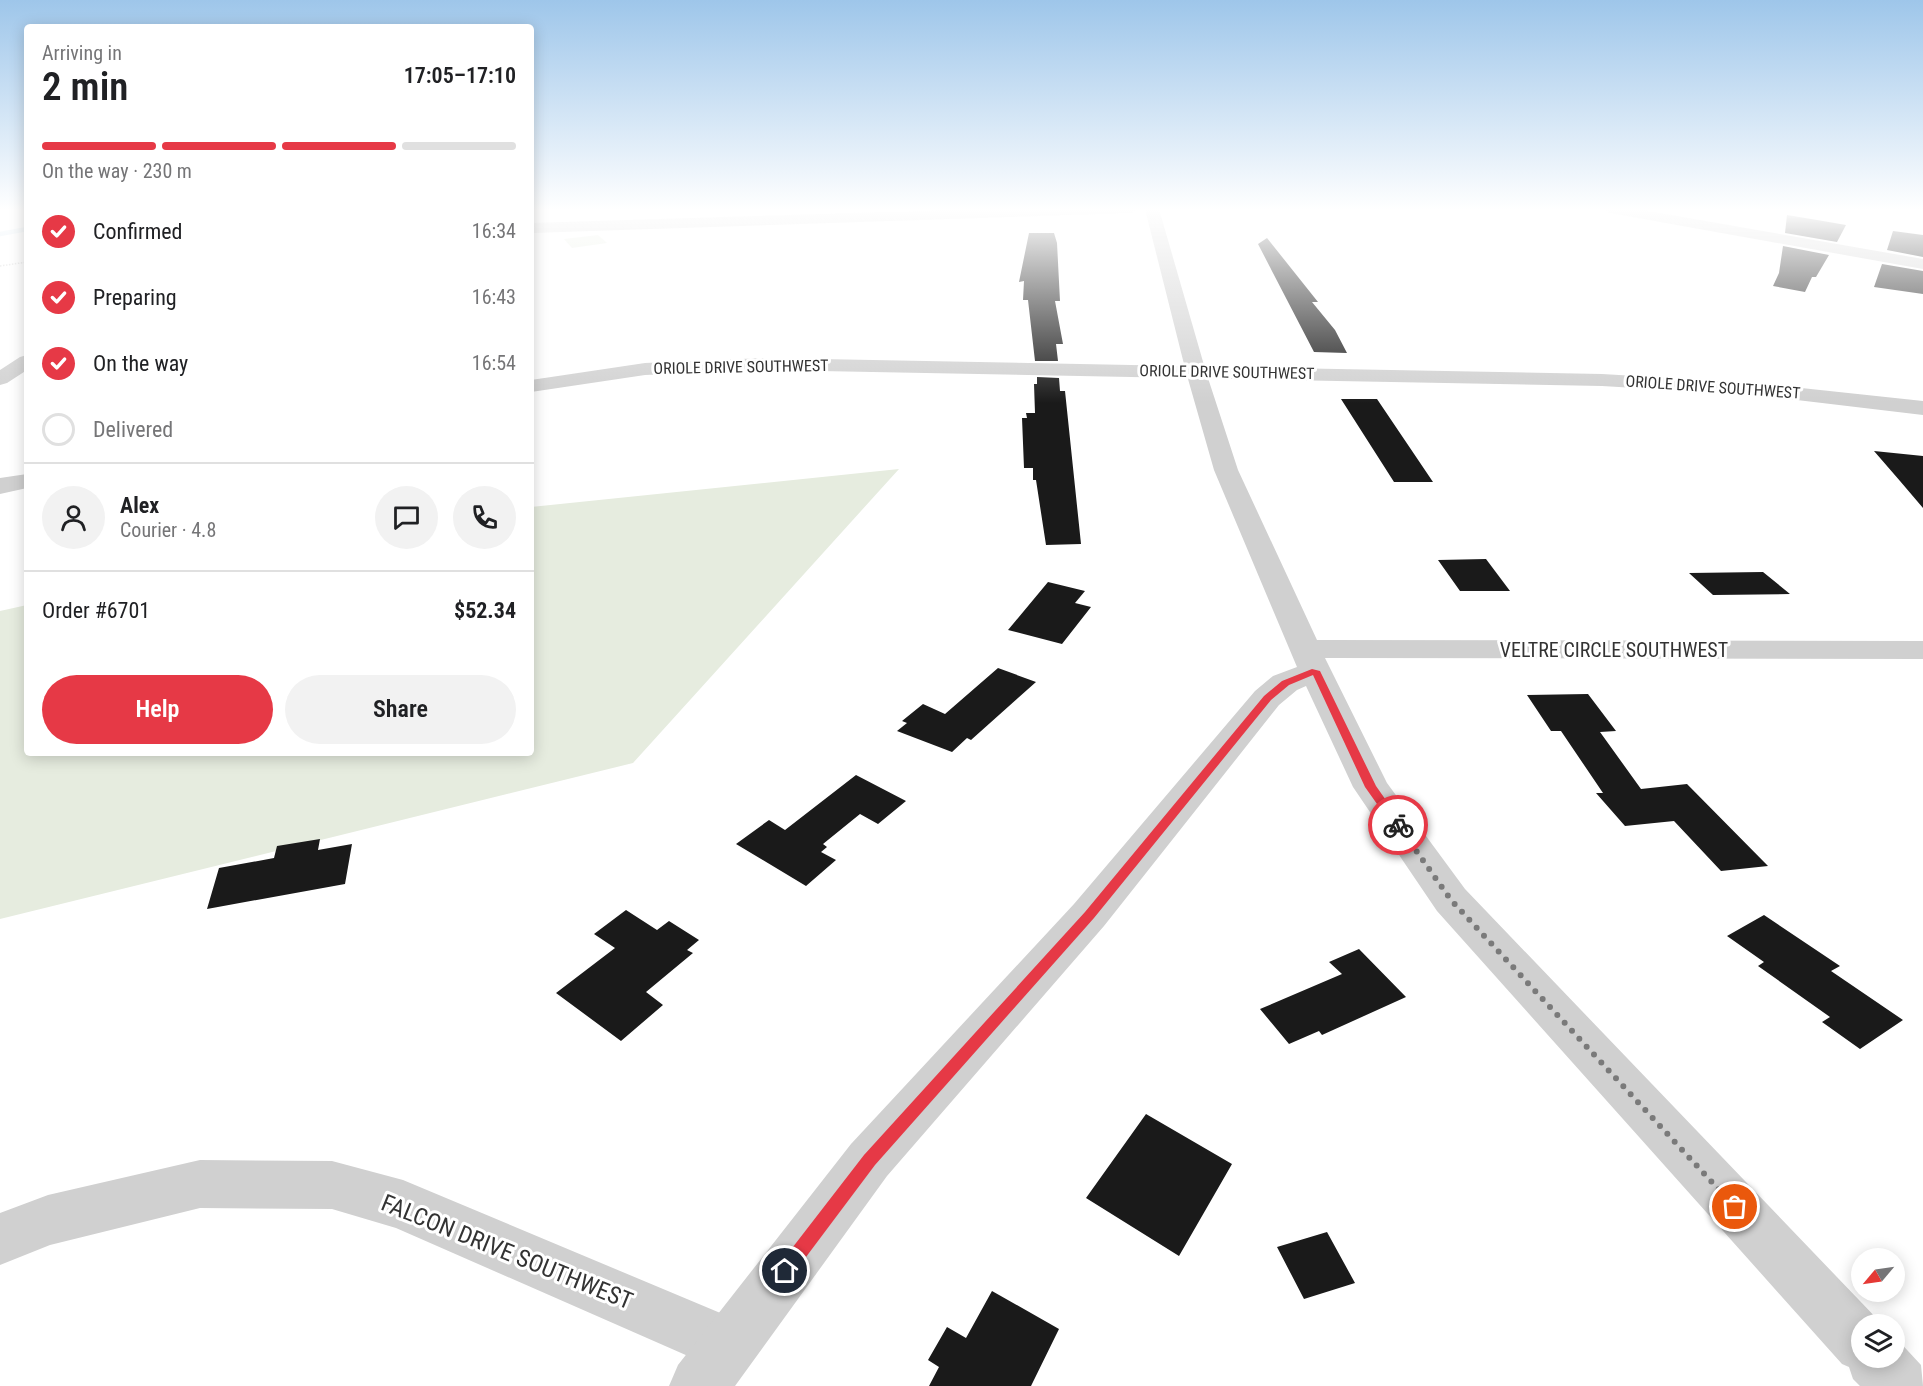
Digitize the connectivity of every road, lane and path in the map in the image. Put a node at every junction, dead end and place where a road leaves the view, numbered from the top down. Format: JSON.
{"nodes":[{"id":1,"x":1169,"y":274,"type":"edge"},
{"id":2,"x":24,"y":363,"type":"edge"},
{"id":3,"x":1196,"y":372,"type":"junction"},
{"id":4,"x":0,"y":379,"type":"edge"},
{"id":5,"x":534,"y":386,"type":"edge"},
{"id":6,"x":1923,"y":408,"type":"edge"},
{"id":7,"x":24,"y":482,"type":"edge"},
{"id":8,"x":0,"y":486,"type":"edge"},
{"id":9,"x":1923,"y":650,"type":"edge"},
{"id":10,"x":1311,"y":660,"type":"junction"},
{"id":11,"x":0,"y":1239,"type":"edge"},
{"id":12,"x":1851,"y":1332,"type":"edge"},
{"id":13,"x":729,"y":1345,"type":"junction"},
{"id":14,"x":1883,"y":1368,"type":"edge"},
{"id":15,"x":699,"y":1386,"type":"edge"},
{"id":16,"x":1900,"y":1386,"type":"edge"}],
"edges":[{"from":1,"to":3,"type":"street"},
{"from":2,"to":4,"type":"street"},
{"from":3,"to":5,"type":"street","name":"ORIOLE DRIVE SOUTHWEST"},
{"from":3,"to":6,"type":"street","name":"ORIOLE DRIVE SOUTHWEST"},
{"from":3,"to":10,"type":"street"},
{"from":7,"to":8,"type":"street"},
{"from":9,"to":10,"type":"street","name":"VELTRE CIRCLE SOUTHWEST"},
{"from":10,"to":12,"type":"street"},
{"from":10,"to":13,"type":"street"},
{"from":11,"to":13,"type":"street","name":"FALCON DRIVE SOUTHWEST"},
{"from":13,"to":15,"type":"street"},
{"from":14,"to":16,"type":"street"}]}
